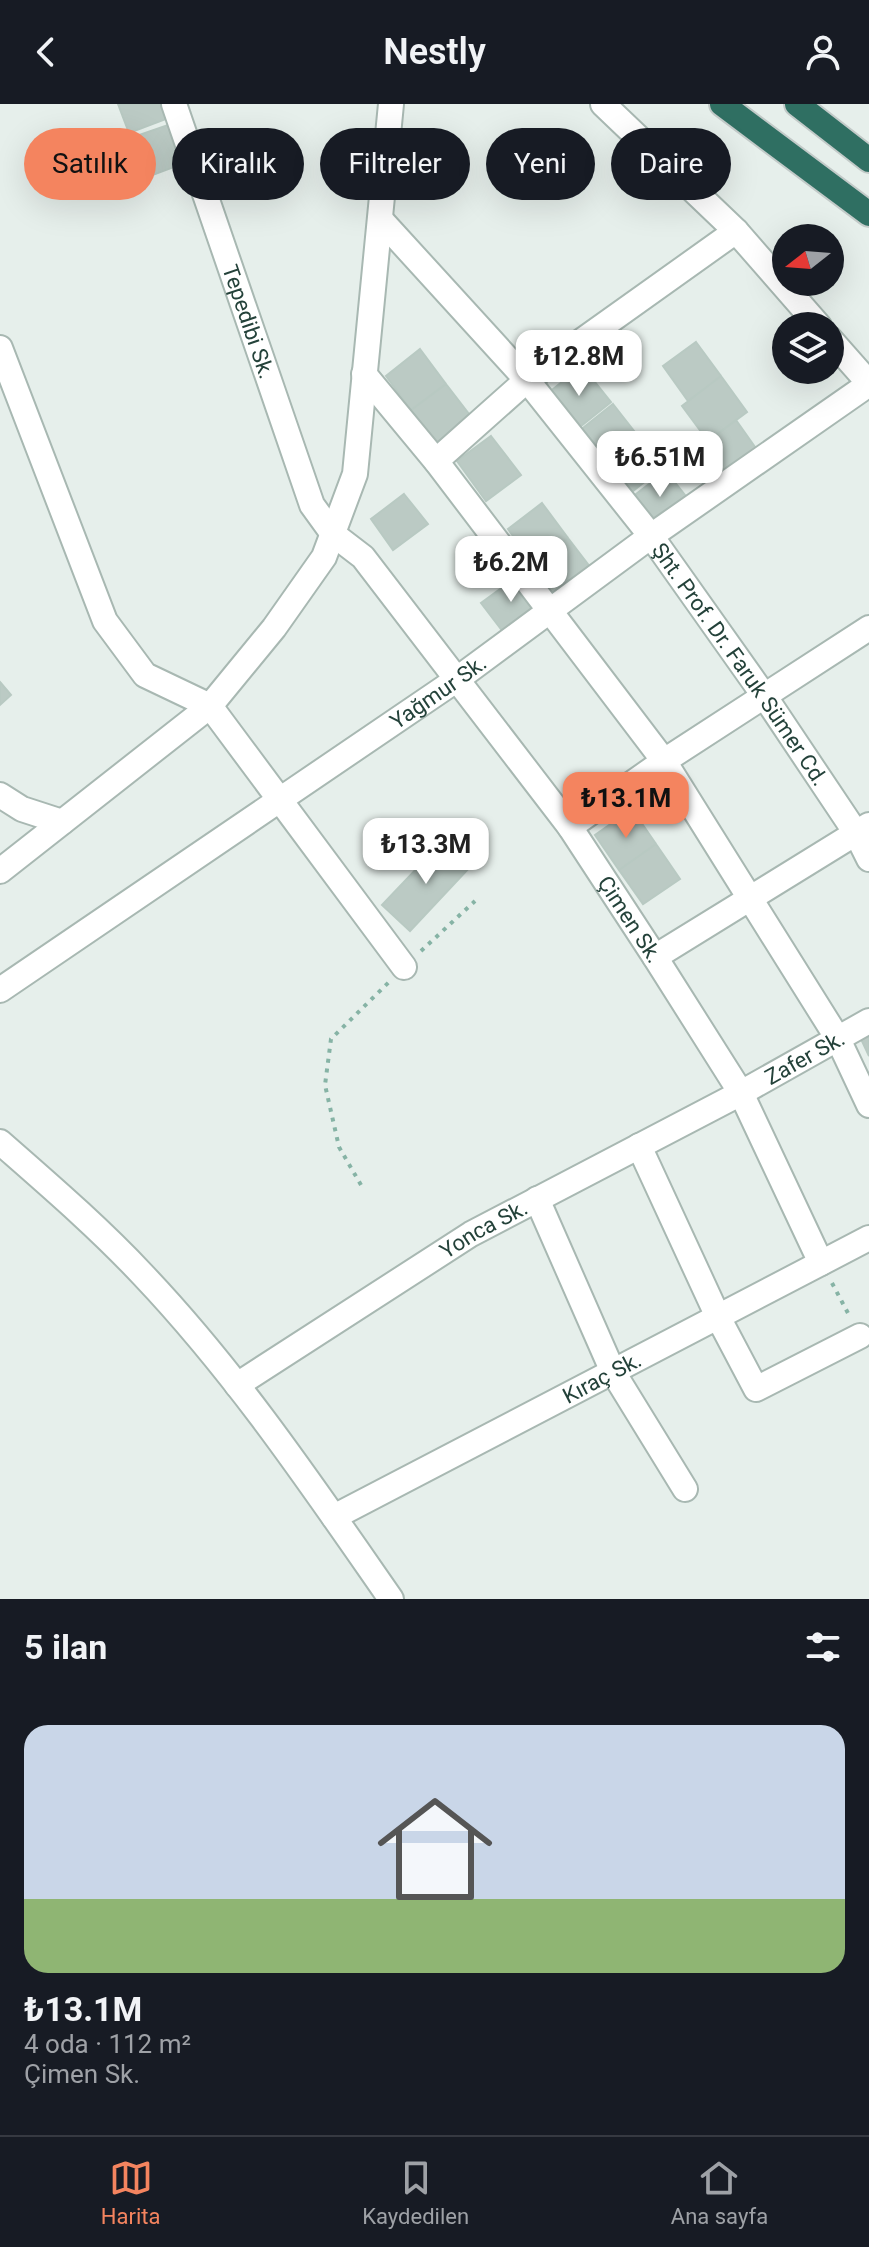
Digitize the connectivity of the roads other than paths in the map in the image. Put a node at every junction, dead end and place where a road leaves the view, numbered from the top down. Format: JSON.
{"nodes":[{"id":1,"x":174,"y":104,"type":"edge"},
{"id":2,"x":391,"y":104,"type":"edge"},
{"id":3,"x":603,"y":104,"type":"edge"},
{"id":4,"x":722,"y":104,"type":"edge"},
{"id":5,"x":797,"y":104,"type":"edge"},
{"id":6,"x":869,"y":160,"type":"edge"},
{"id":7,"x":869,"y":214,"type":"edge"},
{"id":8,"x":381,"y":220,"type":"junction"},
{"id":9,"x":736,"y":231,"type":"junction"},
{"id":10,"x":807,"y":312,"type":"edge"},
{"id":11,"x":0,"y":348,"type":"edge"},
{"id":12,"x":844,"y":355,"type":"edge"},
{"id":13,"x":364,"y":374,"type":"junction"},
{"id":14,"x":527,"y":380,"type":"junction"},
{"id":15,"x":869,"y":384,"type":"edge"},
{"id":16,"x":436,"y":461,"type":"junction"},
{"id":17,"x":333,"y":534,"type":"junction"},
{"id":18,"x":651,"y":536,"type":"junction"},
{"id":19,"x":550,"y":614,"type":"junction"},
{"id":20,"x":869,"y":628,"type":"edge"},
{"id":21,"x":456,"y":680,"type":"junction"},
{"id":22,"x":765,"y":697,"type":"junction"},
{"id":23,"x":210,"y":706,"type":"junction"},
{"id":24,"x":664,"y":761,"type":"junction"},
{"id":25,"x":0,"y":795,"type":"edge"},
{"id":26,"x":282,"y":800,"type":"junction"},
{"id":27,"x":62,"y":822,"type":"junction"},
{"id":28,"x":570,"y":827,"type":"junction"},
{"id":29,"x":863,"y":829,"type":"edge"},
{"id":30,"x":869,"y":859,"type":"edge"},
{"id":31,"x":0,"y":871,"type":"edge"},
{"id":32,"x":751,"y":897,"type":"junction"},
{"id":33,"x":655,"y":957,"type":"junction"},
{"id":34,"x":404,"y":967,"type":"road end"},
{"id":35,"x":0,"y":990,"type":"edge"},
{"id":36,"x":869,"y":1021,"type":"edge"},
{"id":37,"x":838,"y":1039,"type":"junction"},
{"id":38,"x":741,"y":1093,"type":"junction"},
{"id":39,"x":869,"y":1105,"type":"edge"},
{"id":40,"x":0,"y":1142,"type":"edge"},
{"id":41,"x":639,"y":1146,"type":"junction"},
{"id":42,"x":537,"y":1199,"type":"junction"},
{"id":43,"x":869,"y":1238,"type":"edge"},
{"id":44,"x":821,"y":1263,"type":"junction"},
{"id":45,"x":718,"y":1317,"type":"junction"},
{"id":46,"x":860,"y":1336,"type":"road end"},
{"id":47,"x":613,"y":1372,"type":"junction"},
{"id":48,"x":237,"y":1385,"type":"junction"},
{"id":49,"x":685,"y":1489,"type":"dead end"},
{"id":50,"x":334,"y":1517,"type":"junction"},
{"id":51,"x":391,"y":1599,"type":"edge"}],
"edges":[{"from":1,"to":17,"type":"street","name":"Tepedibi Sk."},
{"from":2,"to":8,"type":"street"},
{"from":3,"to":9,"type":"street"},
{"from":4,"to":7,"type":"highway"},
{"from":5,"to":6,"type":"highway"},
{"from":8,"to":13,"type":"street"},
{"from":8,"to":14,"type":"street","name":"Şht. Prof. Dr. Faruk Sümer Cd."},
{"from":9,"to":10,"type":"street"},
{"from":9,"to":14,"type":"street"},
{"from":11,"to":23,"type":"street"},
{"from":12,"to":15,"type":"street"},
{"from":13,"to":16,"type":"street"},
{"from":13,"to":17,"type":"street"},
{"from":14,"to":16,"type":"street"},
{"from":14,"to":18,"type":"street","name":"Şht. Prof. Dr. Faruk Sümer Cd."},
{"from":15,"to":18,"type":"street","name":"Yağmur Sk."},
{"from":16,"to":19,"type":"street"},
{"from":17,"to":21,"type":"street","name":"Çimen Sk."},
{"from":17,"to":23,"type":"street"},
{"from":18,"to":19,"type":"street","name":"Yağmur Sk."},
{"from":18,"to":22,"type":"street","name":"Şht. Prof. Dr. Faruk Sümer Cd."},
{"from":19,"to":21,"type":"street","name":"Yağmur Sk."},
{"from":19,"to":24,"type":"street"},
{"from":20,"to":22,"type":"street"},
{"from":21,"to":26,"type":"street","name":"Yağmur Sk."},
{"from":21,"to":28,"type":"street","name":"Çimen Sk."},
{"from":22,"to":24,"type":"street"},
{"from":22,"to":29,"type":"street","name":"Şht. Prof. Dr. Faruk Sümer Cd."},
{"from":23,"to":26,"type":"street"},
{"from":23,"to":27,"type":"street"},
{"from":24,"to":28,"type":"street"},
{"from":24,"to":32,"type":"street"},
{"from":25,"to":27,"type":"street"},
{"from":26,"to":34,"type":"street"},
{"from":26,"to":35,"type":"street","name":"Yağmur Sk."},
{"from":27,"to":31,"type":"street"},
{"from":28,"to":33,"type":"street","name":"Çimen Sk."},
{"from":29,"to":30,"type":"street","name":"Şht. Prof. Dr. Faruk Sümer Cd."},
{"from":29,"to":32,"type":"street"},
{"from":32,"to":33,"type":"street"},
{"from":32,"to":37,"type":"street"},
{"from":33,"to":38,"type":"street","name":"Çimen Sk."},
{"from":36,"to":37,"type":"street","name":"Zafer Sk."},
{"from":37,"to":38,"type":"street","name":"Zafer Sk."},
{"from":37,"to":39,"type":"street"},
{"from":38,"to":41,"type":"street","name":"Yonca Sk."},
{"from":38,"to":44,"type":"street","name":"Çimen Sk."},
{"from":40,"to":48,"type":"street"},
{"from":41,"to":42,"type":"street","name":"Yonca Sk."},
{"from":41,"to":45,"type":"street"},
{"from":42,"to":47,"type":"street"},
{"from":42,"to":48,"type":"street","name":"Yonca Sk."},
{"from":43,"to":44,"type":"street","name":"Kıraç Sk."},
{"from":44,"to":45,"type":"street","name":"Kıraç Sk."},
{"from":45,"to":46,"type":"street"},
{"from":45,"to":47,"type":"street","name":"Kıraç Sk."},
{"from":47,"to":49,"type":"street"},
{"from":47,"to":50,"type":"street","name":"Kıraç Sk."},
{"from":48,"to":50,"type":"street"},
{"from":50,"to":51,"type":"street"}]}
